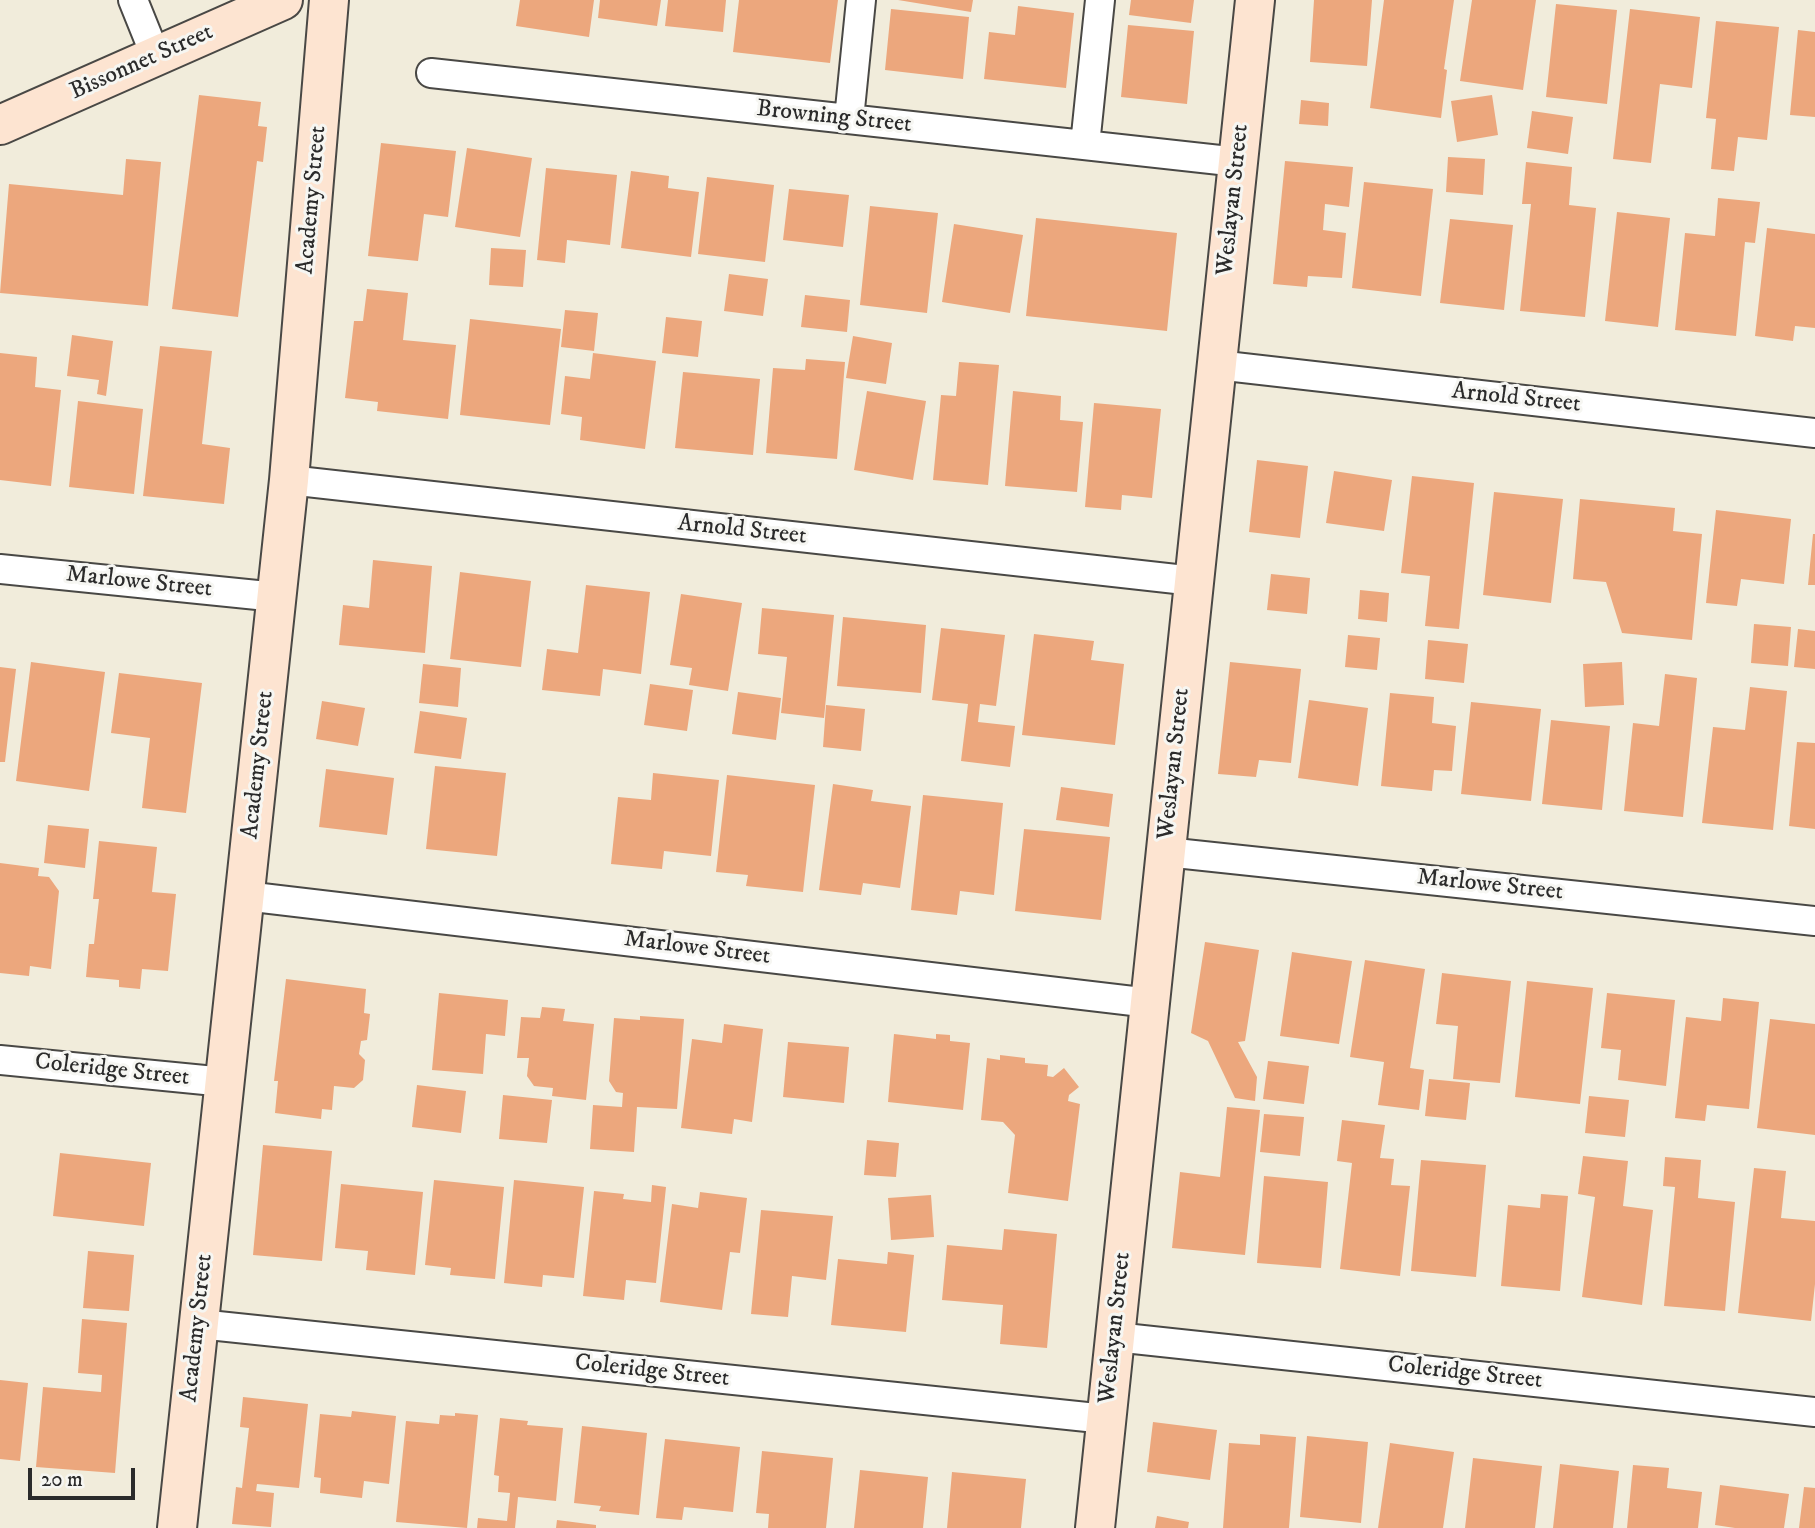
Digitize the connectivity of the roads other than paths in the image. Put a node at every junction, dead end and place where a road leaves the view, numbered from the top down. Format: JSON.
{"nodes":[{"id":1,"x":133,"y":0,"type":"edge"},
{"id":2,"x":283,"y":0,"type":"edge"},
{"id":3,"x":329,"y":0,"type":"edge"},
{"id":4,"x":861,"y":0,"type":"edge"},
{"id":5,"x":1100,"y":0,"type":"edge"},
{"id":6,"x":1255,"y":0,"type":"edge"},
{"id":7,"x":156,"y":57,"type":"junction"},
{"id":8,"x":431,"y":73,"type":"dead end"},
{"id":9,"x":849,"y":119,"type":"junction"},
{"id":10,"x":0,"y":125,"type":"edge"},
{"id":11,"x":1085,"y":145,"type":"junction"},
{"id":12,"x":1238,"y":162,"type":"junction"},
{"id":13,"x":1217,"y":365,"type":"junction"},
{"id":14,"x":1815,"y":433,"type":"edge"},
{"id":15,"x":289,"y":480,"type":"junction"},
{"id":16,"x":0,"y":569,"type":"edge"},
{"id":17,"x":1194,"y":581,"type":"junction"},
{"id":18,"x":277,"y":597,"type":"junction"},
{"id":19,"x":1166,"y":852,"type":"junction"},
{"id":20,"x":244,"y":896,"type":"junction"},
{"id":21,"x":1815,"y":921,"type":"edge"},
{"id":22,"x":1150,"y":1003,"type":"junction"},
{"id":23,"x":0,"y":1059,"type":"edge"},
{"id":24,"x":225,"y":1082,"type":"junction"},
{"id":25,"x":199,"y":1324,"type":"junction"},
{"id":26,"x":1115,"y":1337,"type":"junction"},
{"id":27,"x":1815,"y":1412,"type":"edge"},
{"id":28,"x":1106,"y":1419,"type":"junction"},
{"id":29,"x":177,"y":1528,"type":"edge"},
{"id":30,"x":1095,"y":1528,"type":"edge"}],
"edges":[{"from":1,"to":7,"type":"street"},
{"from":2,"to":7,"type":"main road","name":"Bissonnet Street"},
{"from":3,"to":15,"type":"main road","name":"Academy Street"},
{"from":4,"to":9,"type":"street"},
{"from":5,"to":11,"type":"street"},
{"from":6,"to":12,"type":"main road","name":"Weslayan Street"},
{"from":7,"to":10,"type":"main road","name":"Bissonnet Street"},
{"from":8,"to":9,"type":"street","name":"Browning Street"},
{"from":9,"to":11,"type":"street","name":"Browning Street"},
{"from":11,"to":12,"type":"street","name":"Browning Street"},
{"from":12,"to":13,"type":"main road","name":"Weslayan Street"},
{"from":13,"to":14,"type":"street","name":"Arnold Street"},
{"from":13,"to":17,"type":"main road","name":"Weslayan Street"},
{"from":15,"to":17,"type":"street","name":"Arnold Street"},
{"from":15,"to":18,"type":"main road","name":"Academy Street"},
{"from":16,"to":18,"type":"street","name":"Marlowe Street"},
{"from":17,"to":19,"type":"main road","name":"Weslayan Street"},
{"from":18,"to":20,"type":"main road","name":"Academy Street"},
{"from":19,"to":21,"type":"street","name":"Marlowe Street"},
{"from":19,"to":22,"type":"main road","name":"Weslayan Street"},
{"from":20,"to":22,"type":"street","name":"Marlowe Street"},
{"from":20,"to":24,"type":"main road","name":"Academy Street"},
{"from":22,"to":26,"type":"main road","name":"Weslayan Street"},
{"from":23,"to":24,"type":"street","name":"Coleridge Street"},
{"from":24,"to":25,"type":"main road","name":"Academy Street"},
{"from":25,"to":28,"type":"street","name":"Coleridge Street"},
{"from":25,"to":29,"type":"main road","name":"Academy Street"},
{"from":26,"to":27,"type":"street","name":"Coleridge Street"},
{"from":26,"to":28,"type":"main road","name":"Weslayan Street"},
{"from":28,"to":30,"type":"main road","name":"Weslayan Street"}]}
